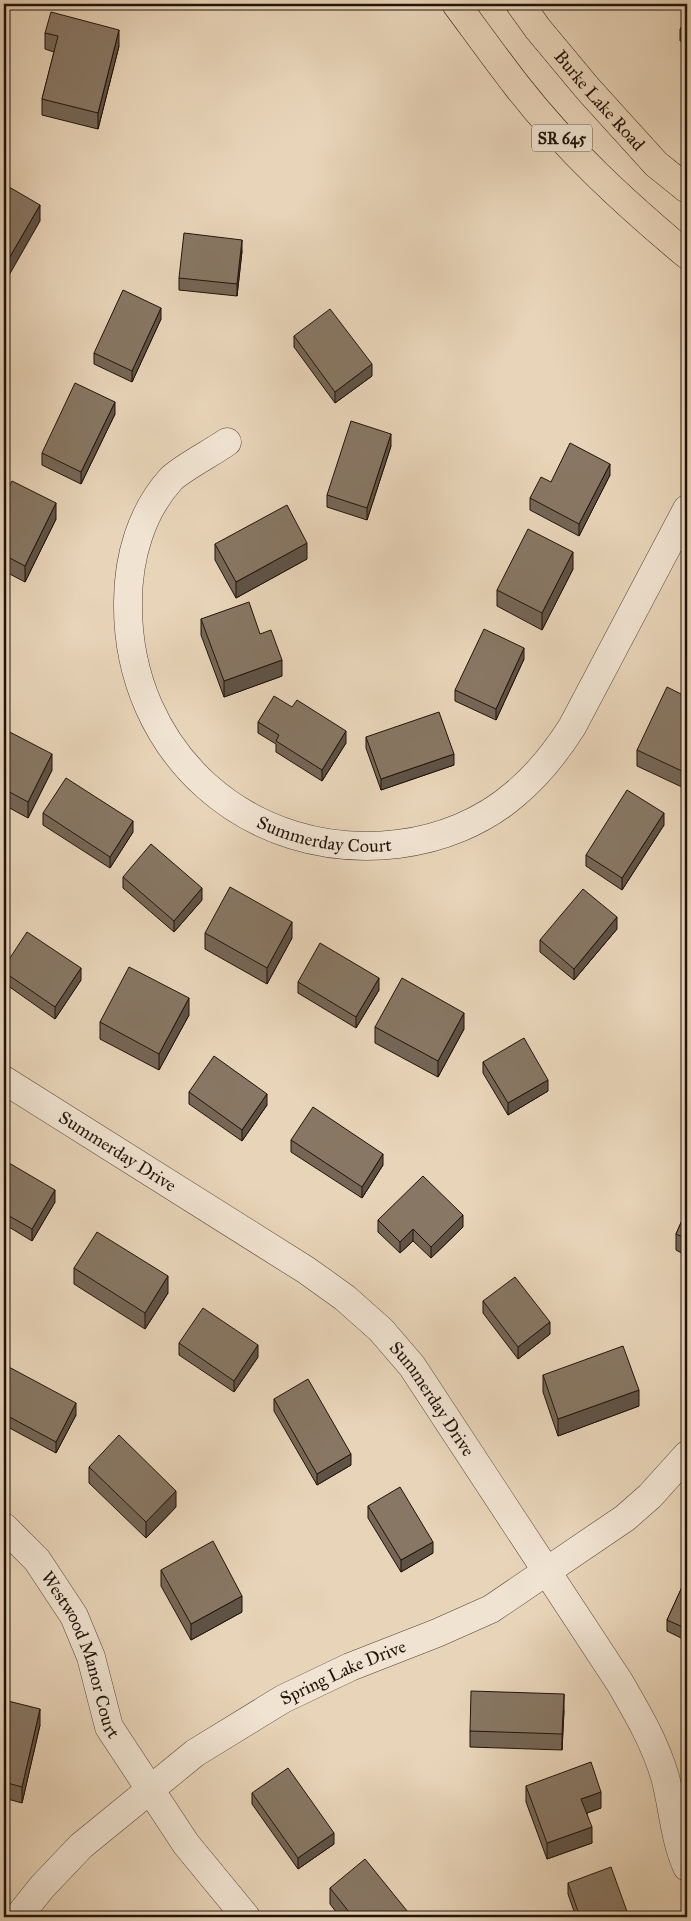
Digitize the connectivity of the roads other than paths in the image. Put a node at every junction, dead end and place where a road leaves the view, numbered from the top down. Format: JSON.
{"nodes":[{"id":1,"x":456,"y":4,"type":"edge"},
{"id":2,"x":520,"y":4,"type":"edge"},
{"id":3,"x":687,"y":189,"type":"edge"},
{"id":4,"x":687,"y":255,"type":"edge"},
{"id":5,"x":227,"y":442,"type":"dead end"},
{"id":6,"x":687,"y":509,"type":"edge"},
{"id":7,"x":4,"y":1080,"type":"edge"},
{"id":8,"x":687,"y":1456,"type":"edge"},
{"id":9,"x":4,"y":1527,"type":"edge"},
{"id":10,"x":548,"y":1571,"type":"junction"},
{"id":11,"x":150,"y":1790,"type":"junction"},
{"id":12,"x":687,"y":1867,"type":"edge"},
{"id":13,"x":18,"y":1917,"type":"edge"},
{"id":14,"x":246,"y":1917,"type":"edge"}],
"edges":[{"from":1,"to":4,"type":"main road","number":"SR 645"},
{"from":2,"to":3,"type":"main road","name":"Burke Lake Road","number":"SR 645"},
{"from":5,"to":6,"type":"street","name":"Summerday Court"},
{"from":7,"to":10,"type":"street","name":"Summerday Drive"},
{"from":8,"to":10,"type":"street","name":"Spring Lake Drive"},
{"from":9,"to":11,"type":"street","name":"Westwood Manor Court"},
{"from":10,"to":11,"type":"street","name":"Spring Lake Drive"},
{"from":10,"to":12,"type":"street","name":"Summerday Drive"},
{"from":11,"to":13,"type":"street","name":"Spring Lake Drive"},
{"from":11,"to":14,"type":"street","name":"Westwood Manor Court"}]}
